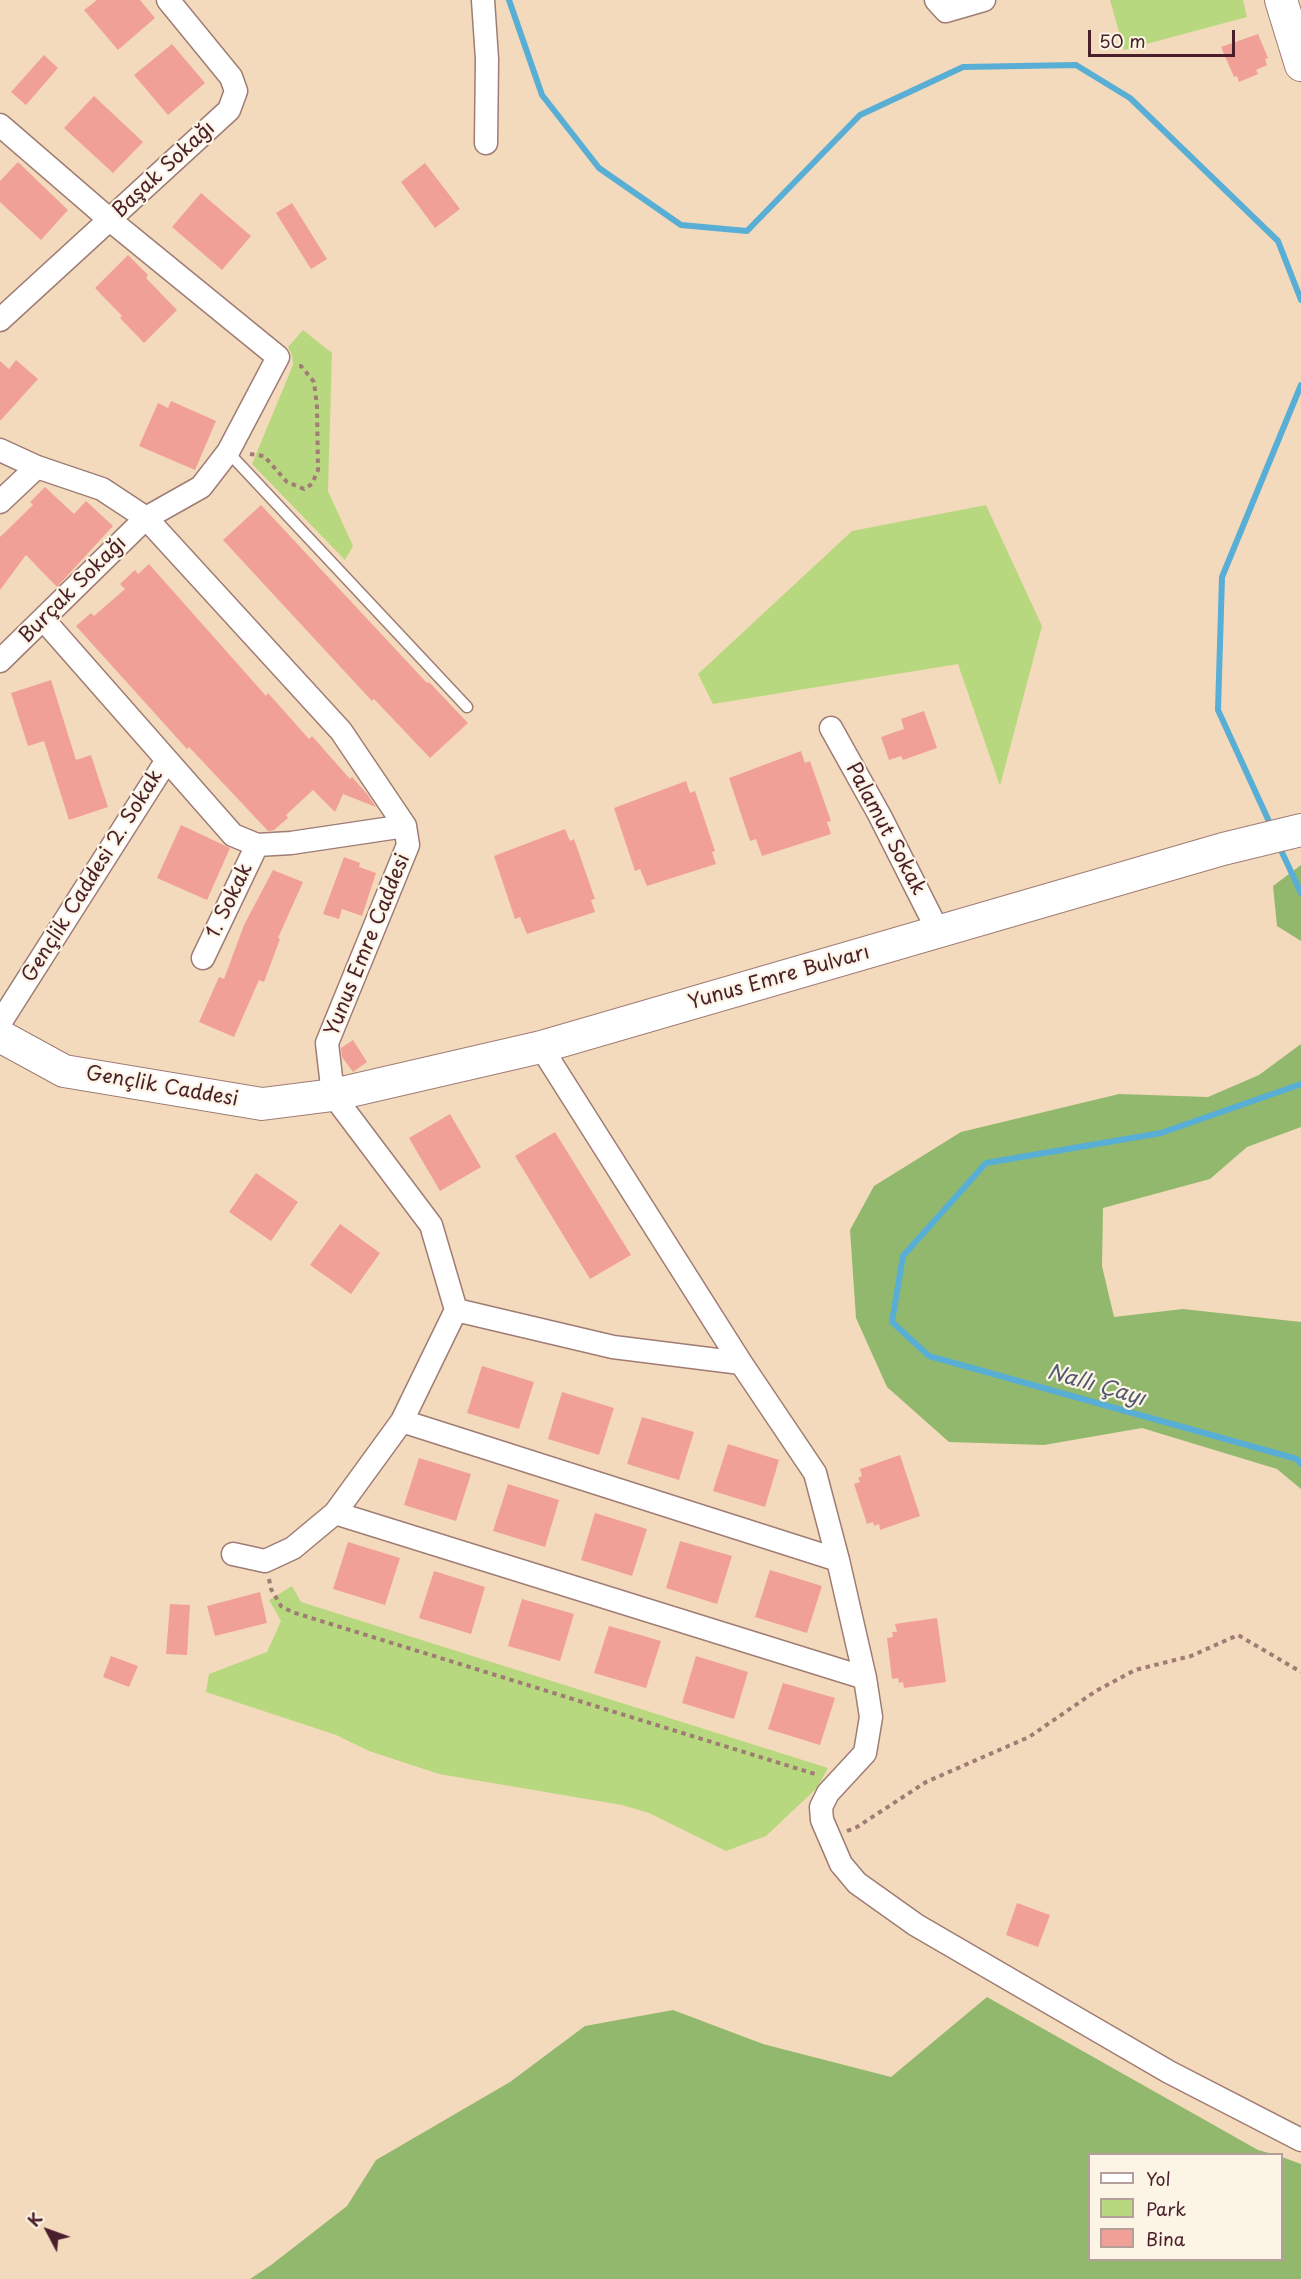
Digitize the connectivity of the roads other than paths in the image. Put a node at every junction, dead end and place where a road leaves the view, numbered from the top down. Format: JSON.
{"nodes":[{"id":1,"x":168,"y":0,"type":"edge"},
{"id":2,"x":483,"y":0,"type":"edge"},
{"id":3,"x":936,"y":0,"type":"edge"},
{"id":4,"x":984,"y":0,"type":"edge"},
{"id":5,"x":1281,"y":0,"type":"edge"},
{"id":6,"x":1301,"y":65,"type":"edge"},
{"id":7,"x":0,"y":125,"type":"edge"},
{"id":8,"x":486,"y":144,"type":"dead end"},
{"id":9,"x":110,"y":220,"type":"junction"},
{"id":10,"x":0,"y":320,"type":"edge"},
{"id":11,"x":0,"y":450,"type":"edge"},
{"id":12,"x":228,"y":452,"type":"junction"},
{"id":13,"x":37,"y":467,"type":"junction"},
{"id":14,"x":0,"y":502,"type":"edge"},
{"id":15,"x":146,"y":518,"type":"junction"},
{"id":16,"x":43,"y":619,"type":"junction"},
{"id":17,"x":0,"y":662,"type":"edge"},
{"id":18,"x":467,"y":707,"type":"dead end"},
{"id":19,"x":831,"y":728,"type":"dead end"},
{"id":20,"x":167,"y":760,"type":"junction"},
{"id":21,"x":405,"y":825,"type":"junction"},
{"id":22,"x":1301,"y":830,"type":"edge"},
{"id":23,"x":257,"y":844,"type":"junction"},
{"id":24,"x":938,"y":931,"type":"junction"},
{"id":25,"x":203,"y":958,"type":"dead end"},
{"id":26,"x":0,"y":1023,"type":"edge"},
{"id":27,"x":0,"y":1036,"type":"edge"},
{"id":28,"x":541,"y":1047,"type":"junction"},
{"id":29,"x":333,"y":1095,"type":"junction"},
{"id":30,"x":456,"y":1310,"type":"junction"},
{"id":31,"x":741,"y":1363,"type":"junction"},
{"id":32,"x":402,"y":1421,"type":"junction"},
{"id":33,"x":335,"y":1513,"type":"junction"},
{"id":34,"x":233,"y":1554,"type":"dead end"},
{"id":35,"x":838,"y":1560,"type":"junction"},
{"id":36,"x":865,"y":1678,"type":"junction"},
{"id":37,"x":1301,"y":2140,"type":"edge"}],
"edges":[{"from":1,"to":9,"type":"street","name":"Başak Sokağı"},
{"from":2,"to":8,"type":"street"},
{"from":3,"to":4,"type":"street"},
{"from":5,"to":6,"type":"street"},
{"from":7,"to":9,"type":"street"},
{"from":9,"to":10,"type":"street","name":"Başak Sokağı"},
{"from":9,"to":12,"type":"street","name":"Burçak Sokağı"},
{"from":11,"to":13,"type":"street","name":"Yunus Emre Caddesi"},
{"from":12,"to":15,"type":"street","name":"Burçak Sokağı"},
{"from":12,"to":18,"type":"lane"},
{"from":13,"to":14,"type":"street"},
{"from":13,"to":15,"type":"street","name":"Yunus Emre Caddesi"},
{"from":15,"to":16,"type":"street","name":"Burçak Sokağı"},
{"from":15,"to":21,"type":"street","name":"Yunus Emre Caddesi"},
{"from":16,"to":17,"type":"street","name":"Burçak Sokağı"},
{"from":16,"to":20,"type":"street"},
{"from":19,"to":24,"type":"street","name":"Palamut Sokak"},
{"from":20,"to":23,"type":"street"},
{"from":20,"to":26,"type":"street","name":"Gençlik Caddesi 2. Sokak"},
{"from":21,"to":23,"type":"street"},
{"from":21,"to":29,"type":"street","name":"Yunus Emre Caddesi"},
{"from":22,"to":24,"type":"street","name":"Yunus Emre Bulvarı"},
{"from":23,"to":25,"type":"street","name":"1. Sokak"},
{"from":24,"to":28,"type":"street","name":"Yunus Emre Bulvarı"},
{"from":27,"to":29,"type":"street","name":"Gençlik Caddesi"},
{"from":28,"to":29,"type":"street","name":"Yunus Emre Bulvarı"},
{"from":28,"to":31,"type":"street"},
{"from":29,"to":30,"type":"street"},
{"from":30,"to":31,"type":"street"},
{"from":30,"to":32,"type":"street"},
{"from":31,"to":35,"type":"street"},
{"from":32,"to":33,"type":"street"},
{"from":32,"to":35,"type":"street"},
{"from":33,"to":34,"type":"street"},
{"from":33,"to":36,"type":"street"},
{"from":35,"to":36,"type":"street"},
{"from":36,"to":37,"type":"street"}]}
